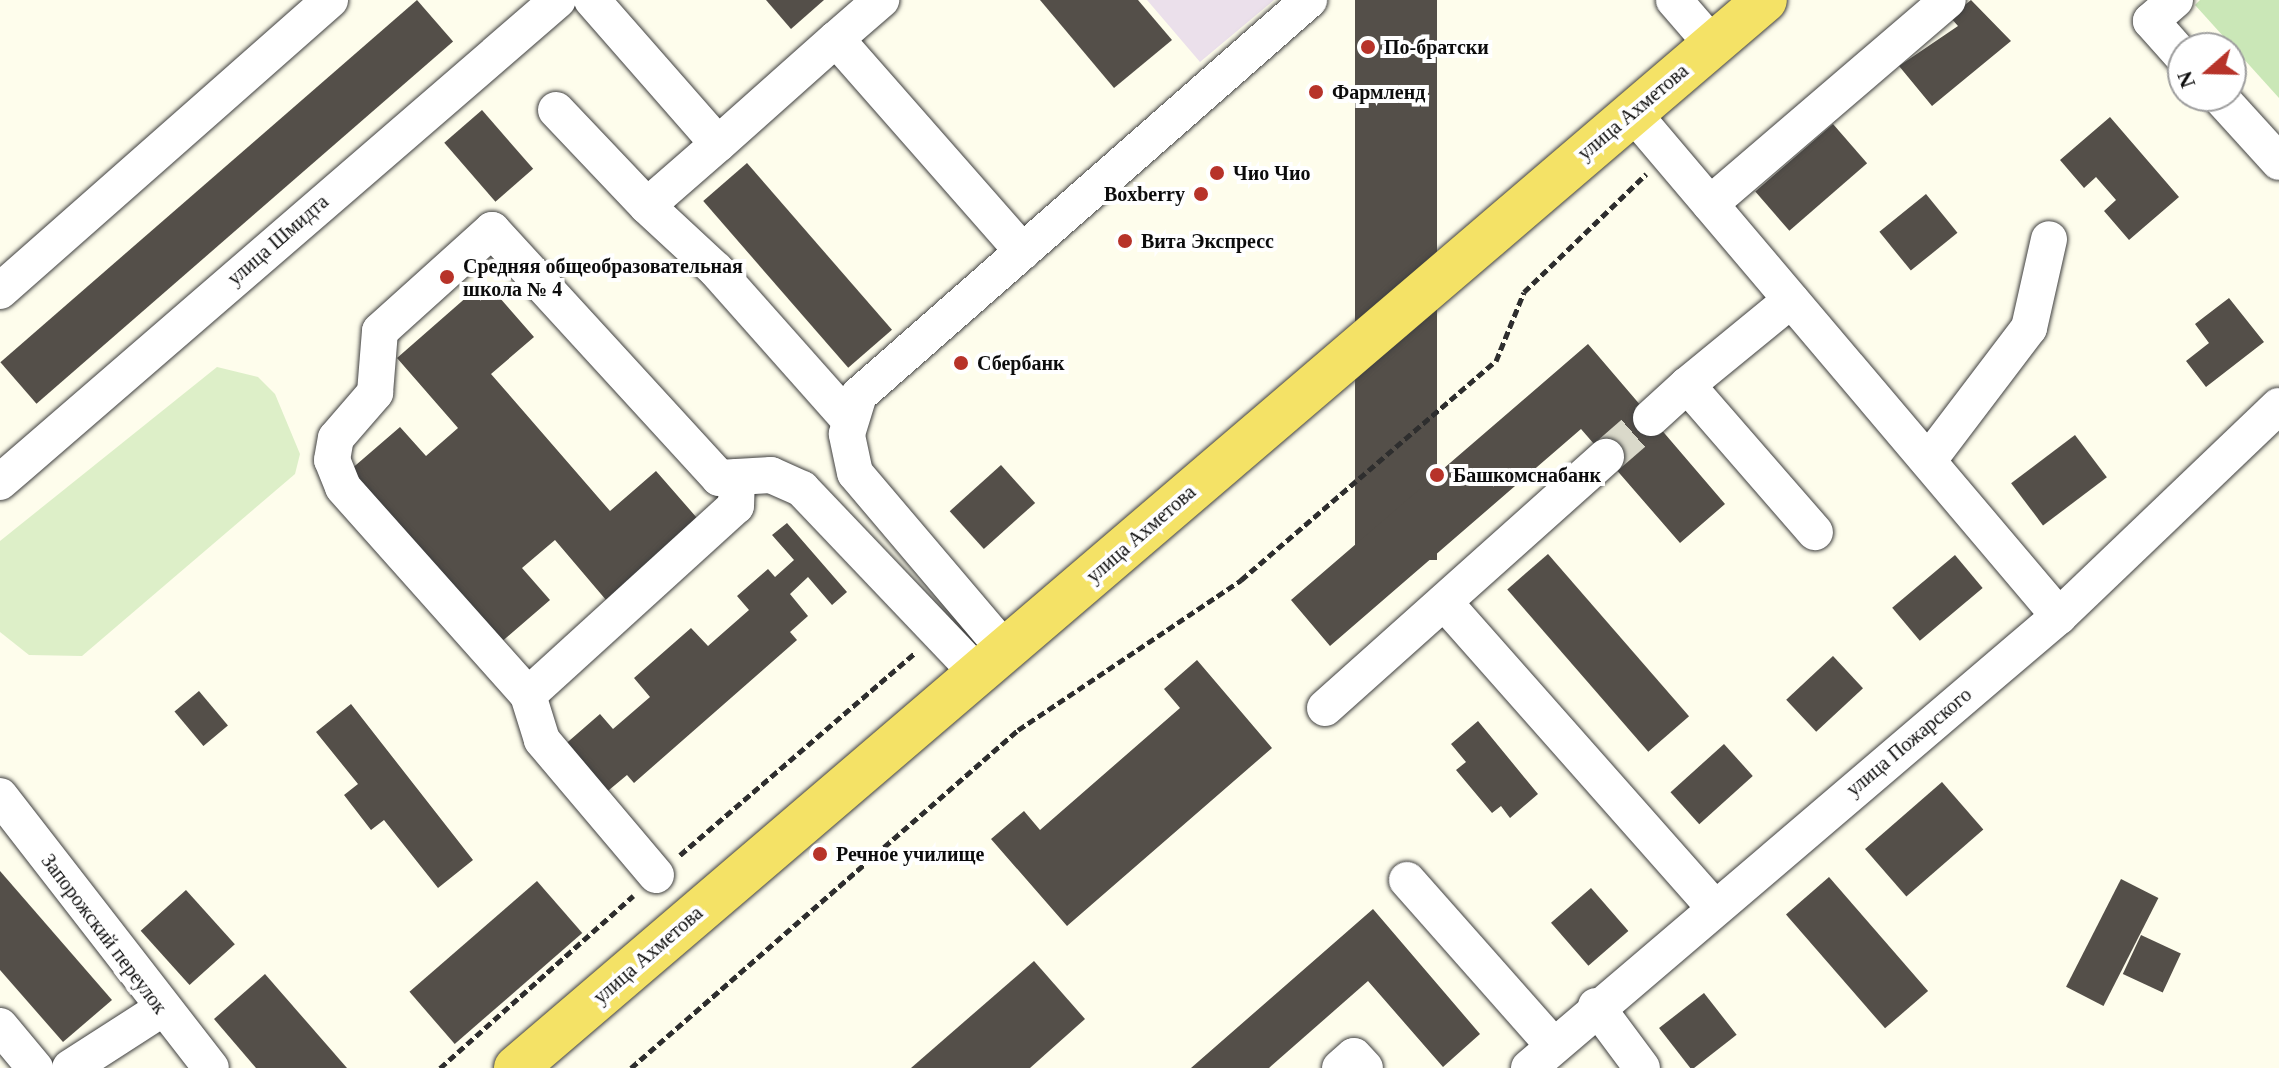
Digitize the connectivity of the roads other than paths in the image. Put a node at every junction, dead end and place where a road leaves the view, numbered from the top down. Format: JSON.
{"nodes":[{"id":1,"x":330,"y":0,"type":"edge"},
{"id":2,"x":558,"y":0,"type":"edge"},
{"id":3,"x":592,"y":0,"type":"edge"},
{"id":4,"x":881,"y":0,"type":"edge"},
{"id":5,"x":1309,"y":0,"type":"edge"},
{"id":6,"x":1674,"y":0,"type":"edge"},
{"id":7,"x":1765,"y":0,"type":"edge"},
{"id":8,"x":1948,"y":0,"type":"edge"},
{"id":9,"x":2175,"y":0,"type":"edge"},
{"id":10,"x":518,"y":12,"type":"edge"},
{"id":11,"x":836,"y":39,"type":"junction"},
{"id":12,"x":2167,"y":39,"type":"edge"},
{"id":13,"x":1713,"y":45,"type":"junction"},
{"id":14,"x":556,"y":110,"type":"dead end"},
{"id":15,"x":1632,"y":112,"type":"junction"},
{"id":16,"x":2234,"y":112,"type":"edge"},
{"id":17,"x":718,"y":144,"type":"junction"},
{"id":18,"x":2279,"y":162,"type":"edge"},
{"id":19,"x":1710,"y":204,"type":"junction"},
{"id":20,"x":647,"y":206,"type":"junction"},
{"id":21,"x":2049,"y":239,"type":"dead end"},
{"id":22,"x":1023,"y":252,"type":"junction"},
{"id":23,"x":0,"y":291,"type":"edge"},
{"id":24,"x":1791,"y":300,"type":"junction"},
{"id":25,"x":1687,"y":385,"type":"junction"},
{"id":26,"x":2279,"y":406,"type":"edge"},
{"id":27,"x":1651,"y":418,"type":"tunnel mouth"},
{"id":28,"x":849,"y":420,"type":"junction"},
{"id":29,"x":1606,"y":457,"type":"tunnel mouth"},
{"id":30,"x":1928,"y":461,"type":"junction"},
{"id":31,"x":737,"y":477,"type":"junction"},
{"id":32,"x":0,"y":482,"type":"edge"},
{"id":33,"x":1815,"y":532,"type":"dead end"},
{"id":34,"x":1444,"y":602,"type":"junction"},
{"id":35,"x":2059,"y":616,"type":"junction"},
{"id":36,"x":992,"y":662,"type":"junction"},
{"id":37,"x":528,"y":695,"type":"junction"},
{"id":38,"x":1325,"y":708,"type":"dead end"},
{"id":39,"x":0,"y":796,"type":"edge"},
{"id":40,"x":656,"y":875,"type":"dead end"},
{"id":41,"x":1407,"y":880,"type":"dead end"},
{"id":42,"x":1714,"y":907,"type":"junction"},
{"id":43,"x":1596,"y":1006,"type":"junction"},
{"id":44,"x":160,"y":1010,"type":"junction"},
{"id":45,"x":0,"y":1026,"type":"edge"},
{"id":46,"x":1541,"y":1057,"type":"edge"},
{"id":47,"x":35,"y":1068,"type":"edge"},
{"id":48,"x":70,"y":1068,"type":"edge"},
{"id":49,"x":211,"y":1068,"type":"edge"},
{"id":50,"x":516,"y":1068,"type":"edge"},
{"id":51,"x":1340,"y":1068,"type":"edge"},
{"id":52,"x":1365,"y":1068,"type":"edge"},
{"id":53,"x":1642,"y":1068,"type":"edge"}],
"edges":[{"from":1,"to":23,"type":"street"},
{"from":2,"to":10,"type":"street","name":"улица Шмидта"},
{"from":3,"to":17,"type":"street"},
{"from":4,"to":11,"type":"street"},
{"from":5,"to":22,"type":"street"},
{"from":6,"to":13,"type":"street"},
{"from":7,"to":13,"type":"main road","name":"улица Ахметова"},
{"from":8,"to":19,"type":"street"},
{"from":9,"to":12,"type":"street"},
{"from":10,"to":32,"type":"street","name":"улица Шмидта"},
{"from":11,"to":17,"type":"street"},
{"from":11,"to":22,"type":"street"},
{"from":13,"to":15,"type":"main road","name":"улица Ахметова"},
{"from":14,"to":20,"type":"street"},
{"from":15,"to":19,"type":"street"},
{"from":15,"to":36,"type":"main road","name":"улица Ахметова"},
{"from":16,"to":18,"type":"street"},
{"from":17,"to":20,"type":"street"},
{"from":19,"to":24,"type":"street"},
{"from":20,"to":28,"type":"street"},
{"from":21,"to":30,"type":"street"},
{"from":22,"to":28,"type":"street"},
{"from":24,"to":25,"type":"street"},
{"from":24,"to":30,"type":"street"},
{"from":25,"to":27,"type":"street"},
{"from":25,"to":33,"type":"street"},
{"from":26,"to":35,"type":"street","name":"улица Пожарского"},
{"from":28,"to":36,"type":"street"},
{"from":29,"to":34,"type":"street"},
{"from":30,"to":35,"type":"street"},
{"from":31,"to":36,"type":"street"},
{"from":31,"to":37,"type":"street"},
{"from":31,"to":37,"type":"street"},
{"from":34,"to":38,"type":"street"},
{"from":34,"to":42,"type":"street"},
{"from":35,"to":42,"type":"street","name":"улица Пожарского"},
{"from":36,"to":50,"type":"main road","name":"улица Ахметова"},
{"from":37,"to":40,"type":"street"},
{"from":39,"to":44,"type":"street","name":"Запорожский переулок"},
{"from":41,"to":46,"type":"street"},
{"from":42,"to":43,"type":"street","name":"улица Пожарского"},
{"from":43,"to":46,"type":"street","name":"улица Пожарского"},
{"from":43,"to":53,"type":"street"},
{"from":44,"to":48,"type":"street"},
{"from":44,"to":49,"type":"street","name":"Запорожский переулок"},
{"from":45,"to":47,"type":"street"},
{"from":51,"to":52,"type":"street"}]}
